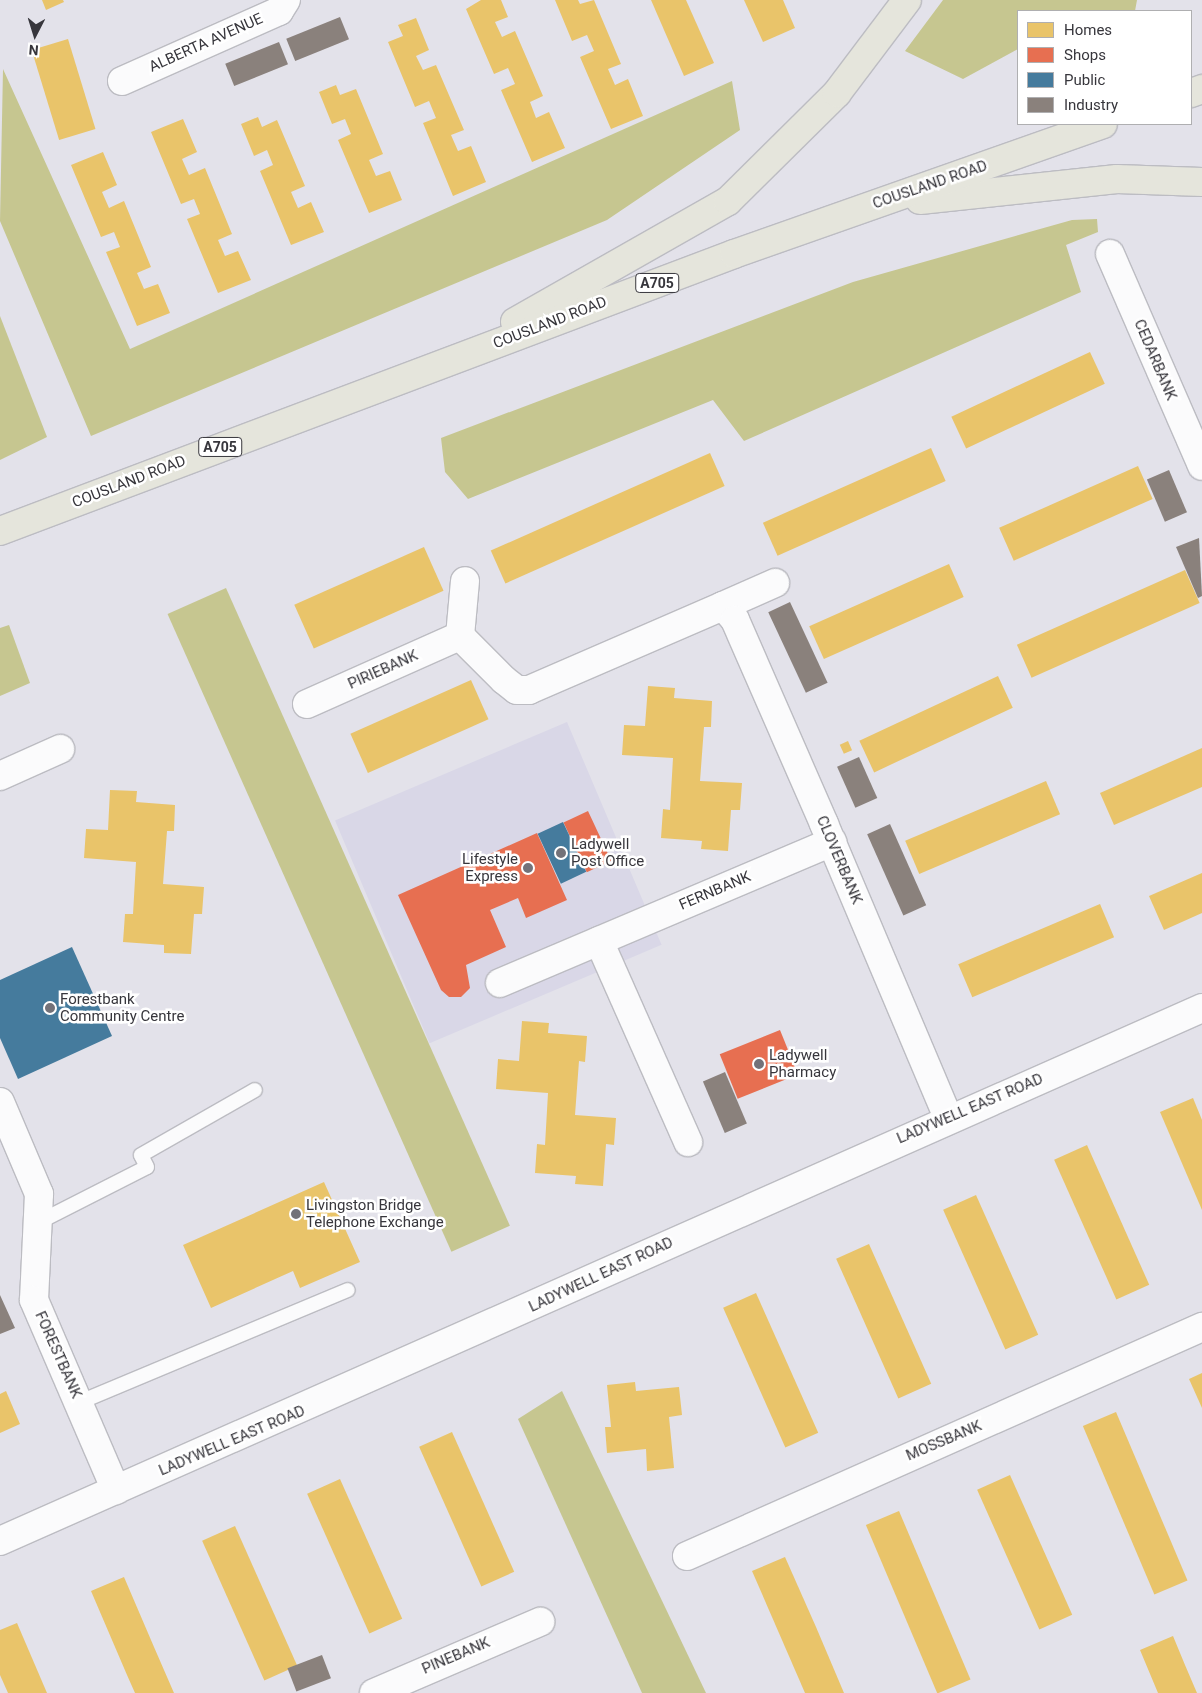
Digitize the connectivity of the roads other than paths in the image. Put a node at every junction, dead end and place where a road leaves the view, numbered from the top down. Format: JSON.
{"nodes":[{"id":1,"x":286,"y":0,"type":"edge"},
{"id":2,"x":907,"y":0,"type":"edge"},
{"id":3,"x":122,"y":81,"type":"dead end"},
{"id":4,"x":1100,"y":125,"type":"edge"},
{"id":5,"x":1202,"y":182,"type":"edge"},
{"id":6,"x":874,"y":204,"type":"junction"},
{"id":7,"x":1110,"y":254,"type":"dead end"},
{"id":8,"x":440,"y":364,"type":"junction"},
{"id":9,"x":1202,"y":466,"type":"edge"},
{"id":10,"x":0,"y":531,"type":"edge"},
{"id":11,"x":465,"y":581,"type":"dead end"},
{"id":12,"x":776,"y":583,"type":"dead end"},
{"id":13,"x":723,"y":606,"type":"junction"},
{"id":14,"x":460,"y":636,"type":"junction"},
{"id":15,"x":307,"y":704,"type":"dead end"},
{"id":16,"x":60,"y":749,"type":"dead end"},
{"id":17,"x":0,"y":776,"type":"edge"},
{"id":18,"x":832,"y":842,"type":"junction"},
{"id":19,"x":599,"y":941,"type":"junction"},
{"id":20,"x":500,"y":984,"type":"dead end"},
{"id":21,"x":1202,"y":1008,"type":"edge"},
{"id":22,"x":255,"y":1090,"type":"dead end"},
{"id":23,"x":0,"y":1102,"type":"edge"},
{"id":24,"x":948,"y":1118,"type":"junction"},
{"id":25,"x":688,"y":1142,"type":"dead end"},
{"id":26,"x":37,"y":1223,"type":"junction"},
{"id":27,"x":348,"y":1290,"type":"dead end"},
{"id":28,"x":1202,"y":1327,"type":"edge"},
{"id":29,"x":80,"y":1402,"type":"junction"},
{"id":30,"x":116,"y":1490,"type":"junction"},
{"id":31,"x":0,"y":1542,"type":"edge"},
{"id":32,"x":687,"y":1556,"type":"dead end"},
{"id":33,"x":540,"y":1622,"type":"dead end"},
{"id":34,"x":374,"y":1693,"type":"edge"}],
"edges":[{"from":1,"to":3,"type":"street","name":"ALBERTA AVENUE"},
{"from":2,"to":8,"type":"main road"},
{"from":4,"to":6,"type":"main road","name":"COUSLAND ROAD","number":"A705"},
{"from":5,"to":6,"type":"main road"},
{"from":6,"to":8,"type":"main road","name":"COUSLAND ROAD","number":"A705"},
{"from":7,"to":9,"type":"street","name":"CEDARBANK"},
{"from":8,"to":10,"type":"main road","name":"COUSLAND ROAD","number":"A705"},
{"from":11,"to":14,"type":"street"},
{"from":12,"to":13,"type":"street"},
{"from":13,"to":14,"type":"street"},
{"from":13,"to":18,"type":"street","name":"CLOVERBANK"},
{"from":14,"to":15,"type":"street","name":"PIRIEBANK"},
{"from":16,"to":17,"type":"street"},
{"from":18,"to":19,"type":"street","name":"FERNBANK"},
{"from":18,"to":24,"type":"street","name":"CLOVERBANK"},
{"from":19,"to":20,"type":"street","name":"FERNBANK"},
{"from":19,"to":25,"type":"street"},
{"from":21,"to":24,"type":"street","name":"LADYWELL EAST ROAD"},
{"from":22,"to":26,"type":"lane"},
{"from":23,"to":26,"type":"street","name":"FORESTBANK"},
{"from":24,"to":30,"type":"street","name":"LADYWELL EAST ROAD"},
{"from":26,"to":29,"type":"street","name":"FORESTBANK"},
{"from":27,"to":29,"type":"lane"},
{"from":28,"to":32,"type":"street","name":"MOSSBANK"},
{"from":29,"to":30,"type":"street","name":"FORESTBANK"},
{"from":30,"to":31,"type":"street","name":"LADYWELL EAST ROAD"},
{"from":33,"to":34,"type":"street","name":"PINEBANK"}]}
